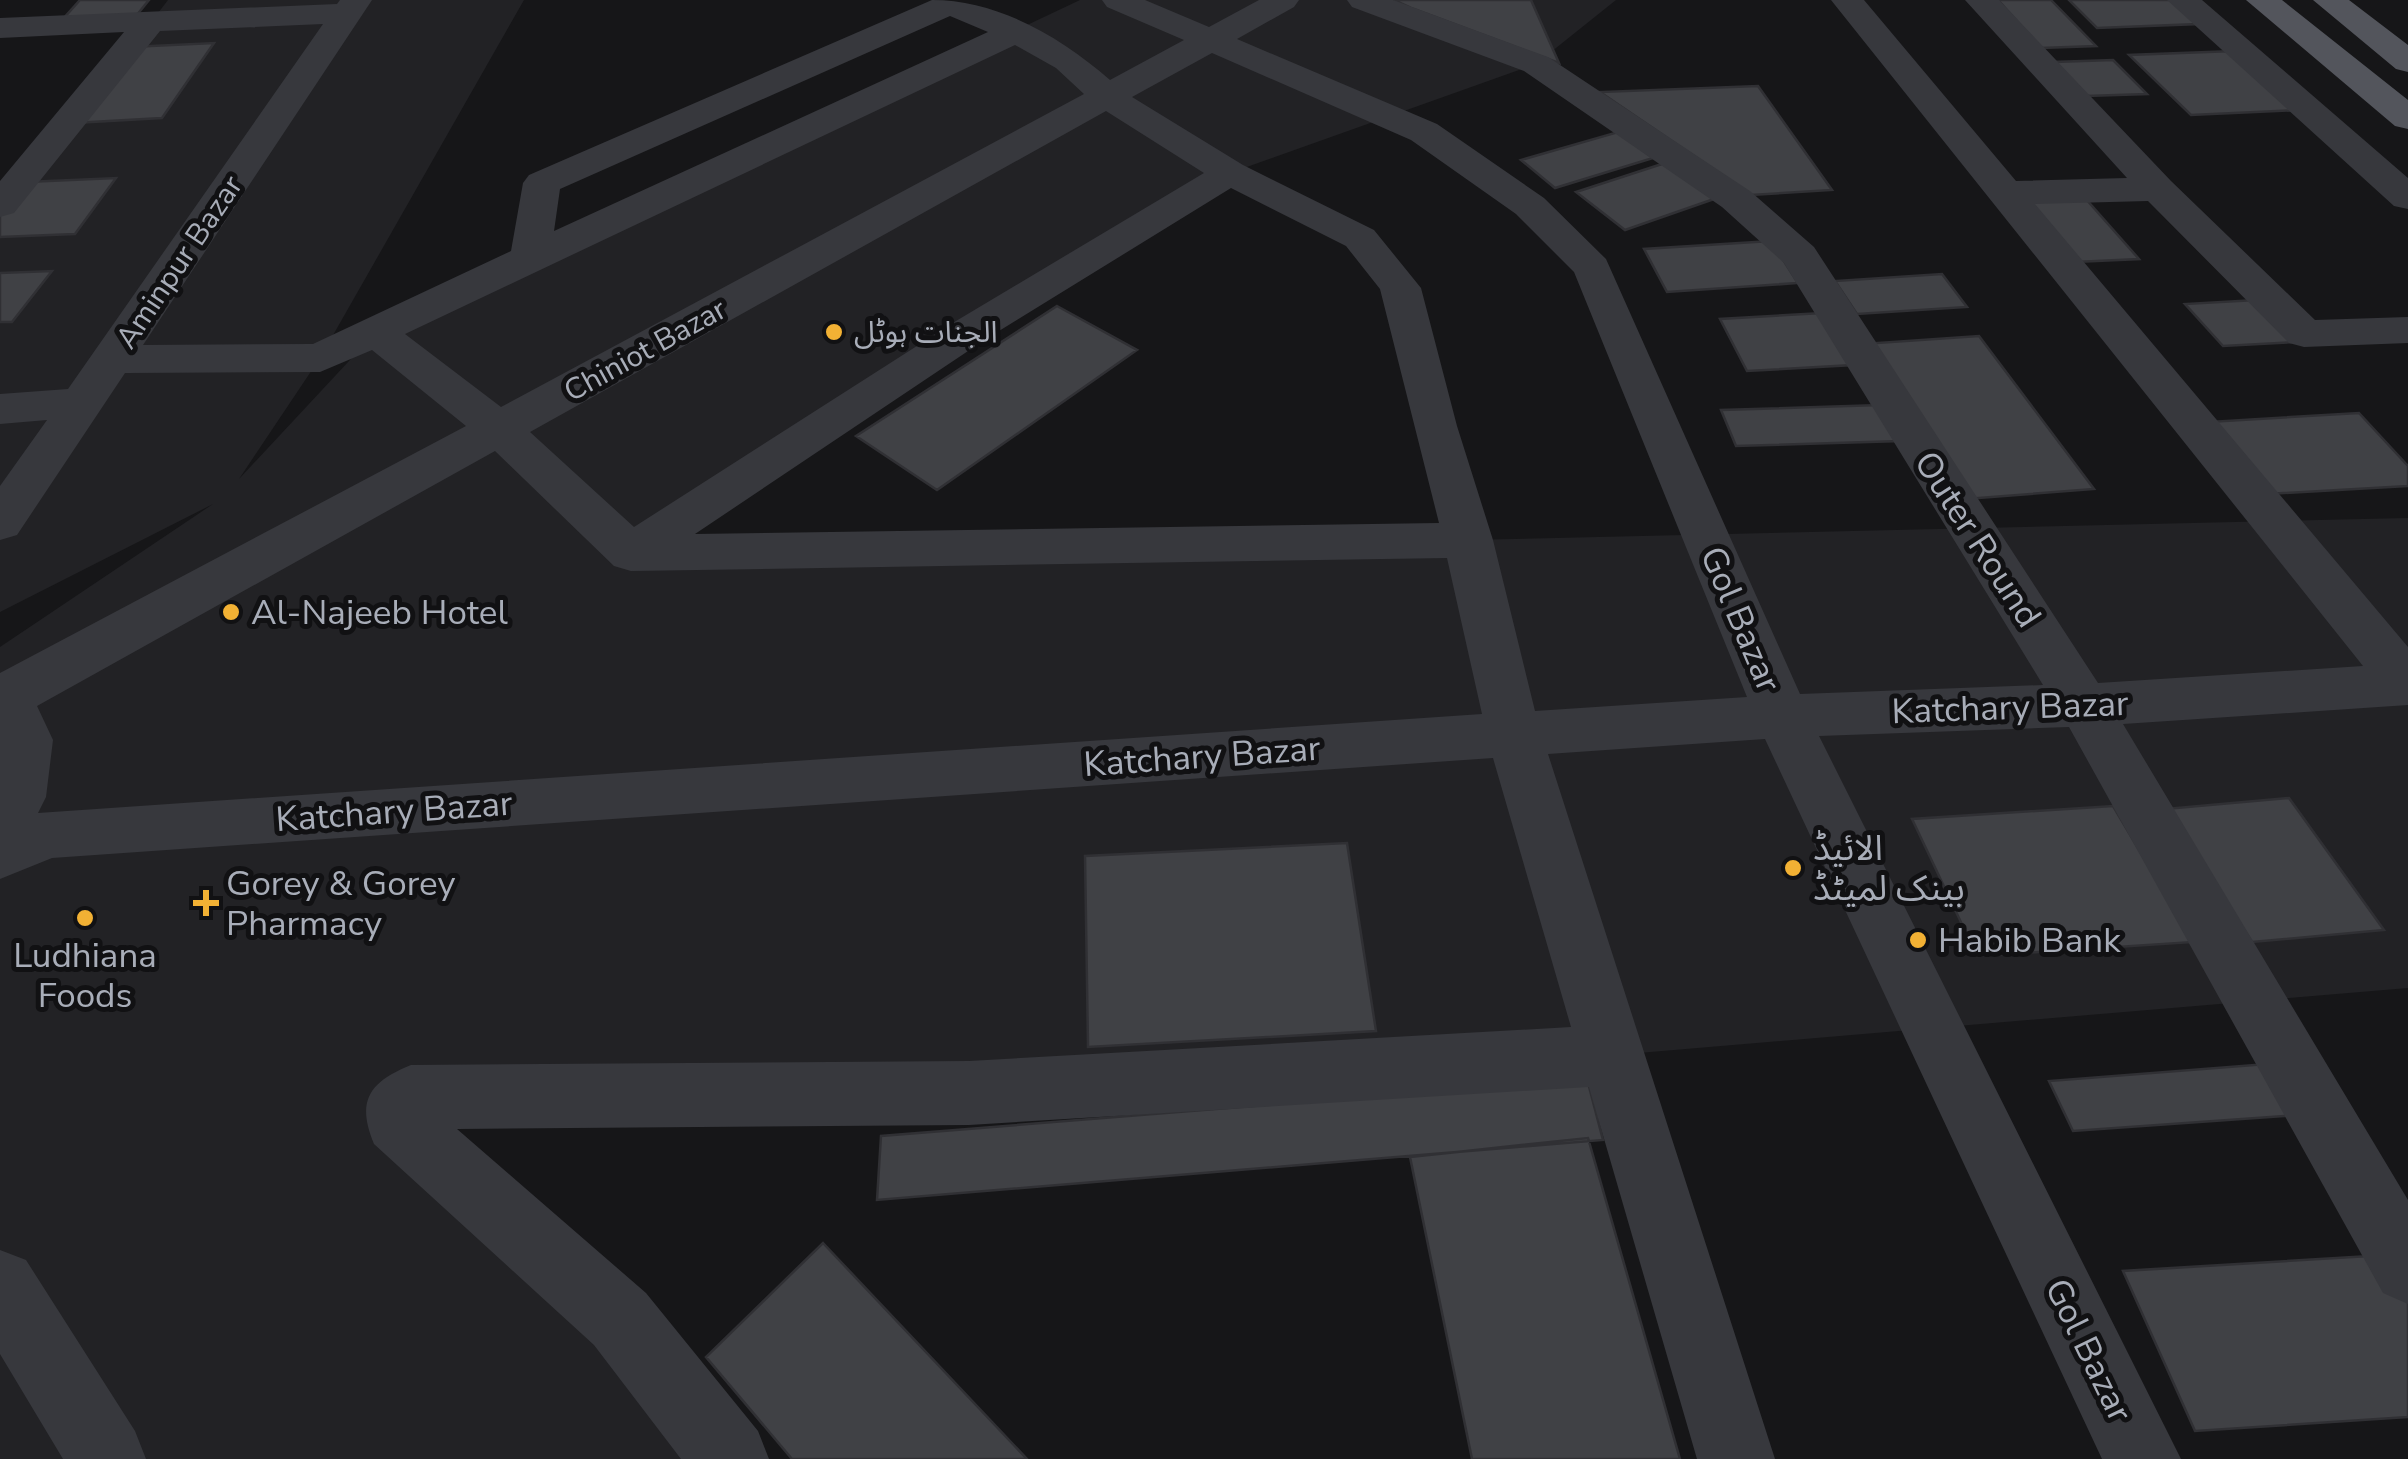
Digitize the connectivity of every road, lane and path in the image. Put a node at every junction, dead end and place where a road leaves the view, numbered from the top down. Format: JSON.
{"nodes":[{"id":1,"x":1118,"y":0,"type":"edge"},
{"id":2,"x":1283,"y":0,"type":"edge"},
{"id":3,"x":1363,"y":0,"type":"edge"},
{"id":4,"x":1847,"y":0,"type":"edge"},
{"id":5,"x":1981,"y":0,"type":"edge"},
{"id":6,"x":2183,"y":0,"type":"edge"},
{"id":7,"x":2262,"y":0,"type":"edge"},
{"id":8,"x":2329,"y":0,"type":"edge"},
{"id":9,"x":351,"y":6,"type":"edge"},
{"id":10,"x":149,"y":23,"type":"junction"},
{"id":11,"x":0,"y":28,"type":"edge"},
{"id":12,"x":1016,"y":32,"type":"junction"},
{"id":13,"x":1212,"y":38,"type":"junction"},
{"id":14,"x":2408,"y":62,"type":"edge"},
{"id":15,"x":1108,"y":98,"type":"junction"},
{"id":16,"x":2408,"y":118,"type":"edge"},
{"id":17,"x":1230,"y":173,"type":"junction"},
{"id":18,"x":2158,"y":189,"type":"junction"},
{"id":19,"x":2003,"y":193,"type":"junction"},
{"id":20,"x":2408,"y":198,"type":"edge"},
{"id":21,"x":0,"y":205,"type":"edge"},
{"id":22,"x":530,"y":256,"type":"junction"},
{"id":23,"x":2408,"y":330,"type":"edge"},
{"id":24,"x":376,"y":332,"type":"junction"},
{"id":25,"x":114,"y":359,"type":"junction"},
{"id":26,"x":83,"y":402,"type":"junction"},
{"id":27,"x":0,"y":409,"type":"edge"},
{"id":28,"x":499,"y":429,"type":"junction"},
{"id":29,"x":0,"y":523,"type":"edge"},
{"id":30,"x":1468,"y":540,"type":"junction"},
{"id":31,"x":632,"y":553,"type":"junction"},
{"id":32,"x":2408,"y":684,"type":"edge"},
{"id":33,"x":3,"y":696,"type":"edge"},
{"id":34,"x":2084,"y":705,"type":"junction"},
{"id":35,"x":1782,"y":716,"type":"junction"},
{"id":36,"x":1514,"y":735,"type":"junction"},
{"id":37,"x":0,"y":827,"type":"edge"},
{"id":38,"x":0,"y":854,"type":"edge"},
{"id":39,"x":1615,"y":1055,"type":"junction"},
{"id":40,"x":2408,"y":1268,"type":"edge"},
{"id":41,"x":0,"y":1286,"type":"edge"},
{"id":42,"x":107,"y":1459,"type":"edge"},
{"id":43,"x":730,"y":1459,"type":"edge"},
{"id":44,"x":1736,"y":1459,"type":"edge"},
{"id":45,"x":2142,"y":1459,"type":"edge"}],
"edges":[{"from":1,"to":13,"type":"street","name":"Gol Bazar"},
{"from":2,"to":13,"type":"street","name":"Chiniot Bazar"},
{"from":3,"to":34,"type":"street","name":"Outer Round"},
{"from":4,"to":19,"type":"street"},
{"from":5,"to":18,"type":"street"},
{"from":6,"to":20,"type":"street"},
{"from":7,"to":16,"type":"main road"},
{"from":8,"to":14,"type":"main road"},
{"from":9,"to":10,"type":"street"},
{"from":9,"to":25,"type":"street","name":"Aminpur Bazar"},
{"from":10,"to":11,"type":"street"},
{"from":10,"to":21,"type":"street"},
{"from":12,"to":15,"type":"street"},
{"from":12,"to":22,"type":"street"},
{"from":12,"to":22,"type":"street"},
{"from":13,"to":15,"type":"street","name":"Chiniot Bazar"},
{"from":13,"to":35,"type":"street","name":"Gol Bazar"},
{"from":15,"to":17,"type":"street"},
{"from":15,"to":28,"type":"street","name":"Chiniot Bazar"},
{"from":17,"to":30,"type":"street"},
{"from":17,"to":31,"type":"street"},
{"from":18,"to":19,"type":"street"},
{"from":18,"to":23,"type":"street"},
{"from":19,"to":32,"type":"street"},
{"from":22,"to":24,"type":"street"},
{"from":24,"to":25,"type":"street"},
{"from":24,"to":28,"type":"street"},
{"from":25,"to":26,"type":"street","name":"Aminpur Bazar"},
{"from":26,"to":27,"type":"street"},
{"from":26,"to":29,"type":"street","name":"Aminpur Bazar"},
{"from":28,"to":31,"type":"street"},
{"from":28,"to":33,"type":"street","name":"Chiniot Bazar"},
{"from":30,"to":31,"type":"street"},
{"from":30,"to":36,"type":"street"},
{"from":32,"to":34,"type":"street","name":"Katchary Bazar"},
{"from":33,"to":37,"type":"street"},
{"from":34,"to":35,"type":"street","name":"Katchary Bazar"},
{"from":34,"to":40,"type":"street","name":"Outer Round"},
{"from":35,"to":36,"type":"street","name":"Katchary Bazar"},
{"from":35,"to":45,"type":"street","name":"Gol Bazar"},
{"from":36,"to":38,"type":"street","name":"Katchary Bazar"},
{"from":36,"to":39,"type":"street"},
{"from":39,"to":43,"type":"street"},
{"from":39,"to":44,"type":"street"},
{"from":41,"to":42,"type":"street"}]}
